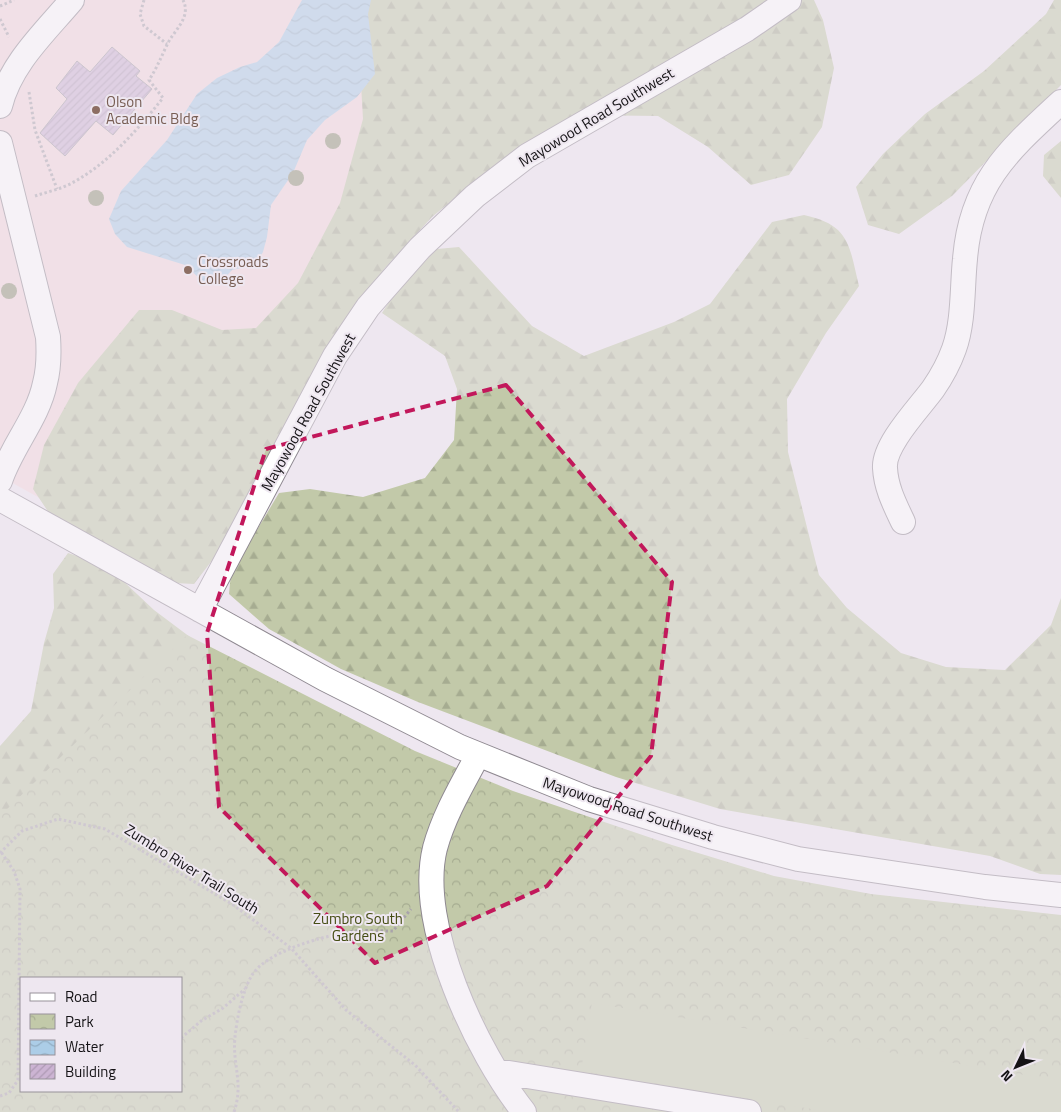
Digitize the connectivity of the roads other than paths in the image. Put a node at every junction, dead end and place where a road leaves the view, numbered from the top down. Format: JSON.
{"nodes":[{"id":1,"x":72,"y":0,"type":"edge"},
{"id":2,"x":789,"y":0,"type":"edge"},
{"id":3,"x":1061,"y":102,"type":"edge"},
{"id":4,"x":0,"y":106,"type":"edge"},
{"id":5,"x":0,"y":143,"type":"edge"},
{"id":6,"x":0,"y":481,"type":"edge"},
{"id":7,"x":0,"y":499,"type":"edge"},
{"id":8,"x":903,"y":522,"type":"dead end"},
{"id":9,"x":200,"y":610,"type":"junction"},
{"id":10,"x":478,"y":755,"type":"junction"},
{"id":11,"x":1061,"y":895,"type":"edge"},
{"id":12,"x":496,"y":1071,"type":"junction"},
{"id":13,"x":524,"y":1112,"type":"edge"},
{"id":14,"x":749,"y":1112,"type":"edge"}],
"edges":[{"from":1,"to":4,"type":"street"},
{"from":2,"to":9,"type":"street","name":"Mayowood Road Southwest"},
{"from":3,"to":8,"type":"street"},
{"from":5,"to":6,"type":"street"},
{"from":7,"to":9,"type":"street","name":"Mayowood Road Southwest"},
{"from":9,"to":10,"type":"street","name":"Mayowood Road Southwest"},
{"from":10,"to":11,"type":"street","name":"Mayowood Road Southwest"},
{"from":10,"to":12,"type":"street"},
{"from":12,"to":13,"type":"street"},
{"from":12,"to":14,"type":"street"}]}
